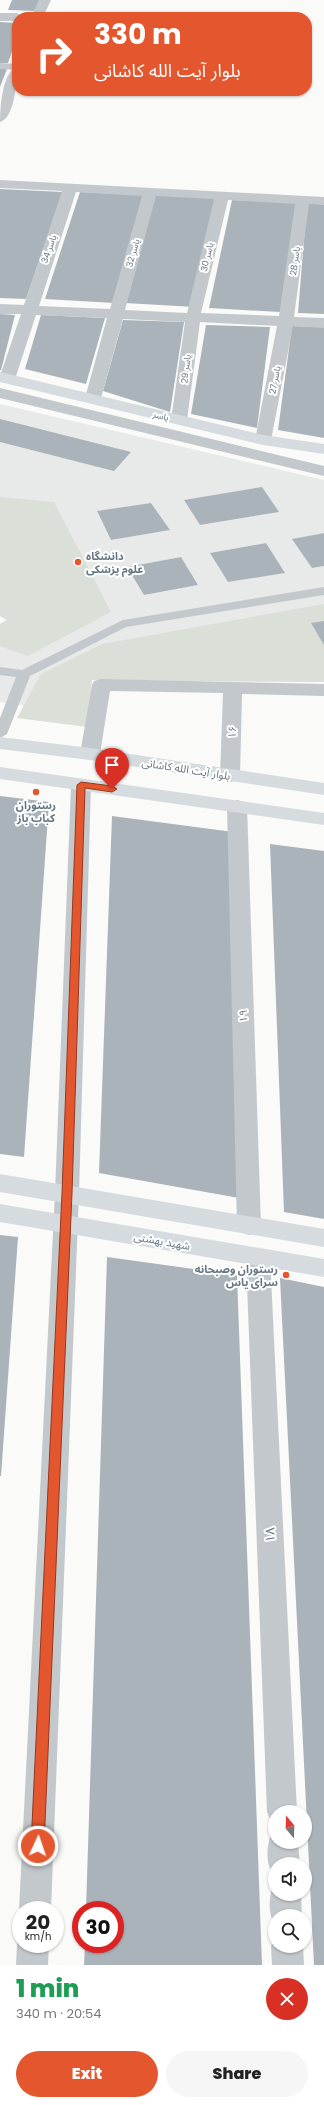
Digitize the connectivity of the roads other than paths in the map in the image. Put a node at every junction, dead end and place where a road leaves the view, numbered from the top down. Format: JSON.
{"nodes":[{"id":1,"x":45,"y":0,"type":"edge"},
{"id":2,"x":39,"y":12,"type":"edge"},
{"id":3,"x":0,"y":17,"type":"edge"},
{"id":4,"x":12,"y":17,"type":"edge"},
{"id":5,"x":0,"y":66,"type":"edge"},
{"id":6,"x":12,"y":67,"type":"edge"},
{"id":7,"x":12,"y":85,"type":"edge"},
{"id":8,"x":0,"y":118,"type":"edge"},
{"id":9,"x":0,"y":184,"type":"edge"},
{"id":10,"x":70,"y":188,"type":"junction"},
{"id":11,"x":150,"y":192,"type":"junction"},
{"id":12,"x":222,"y":196,"type":"junction"},
{"id":13,"x":303,"y":200,"type":"junction"},
{"id":14,"x":324,"y":201,"type":"edge"},
{"id":15,"x":0,"y":309,"type":"edge"},
{"id":16,"x":29,"y":310,"type":"junction"},
{"id":17,"x":116,"y":314,"type":"junction"},
{"id":18,"x":193,"y":317,"type":"junction"},
{"id":19,"x":286,"y":321,"type":"junction"},
{"id":20,"x":324,"y":323,"type":"edge"},
{"id":21,"x":2,"y":383,"type":"edge"},
{"id":22,"x":92,"y":398,"type":"junction"},
{"id":23,"x":180,"y":420,"type":"junction"},
{"id":24,"x":263,"y":440,"type":"junction"},
{"id":25,"x":324,"y":450,"type":"edge"},
{"id":26,"x":324,"y":471,"type":"edge"},
{"id":27,"x":324,"y":591,"type":"edge"},
{"id":28,"x":0,"y":671,"type":"edge"},
{"id":29,"x":24,"y":674,"type":"junction"},
{"id":30,"x":233,"y":688,"type":"junction"},
{"id":31,"x":324,"y":690,"type":"edge"},
{"id":32,"x":0,"y":734,"type":"edge"},
{"id":33,"x":0,"y":744,"type":"edge"},
{"id":34,"x":90,"y":754,"type":"junction"},
{"id":35,"x":0,"y":773,"type":"edge"},
{"id":36,"x":230,"y":776,"type":"junction"},
{"id":37,"x":81,"y":785,"type":"junction"},
{"id":38,"x":324,"y":789,"type":"edge"},
{"id":39,"x":237,"y":806,"type":"junction"},
{"id":40,"x":324,"y":819,"type":"edge"},
{"id":41,"x":0,"y":1183,"type":"edge"},
{"id":42,"x":67,"y":1193,"type":"junction"},
{"id":43,"x":0,"y":1213,"type":"edge"},
{"id":44,"x":65,"y":1224,"type":"junction"},
{"id":45,"x":249,"y":1226,"type":"junction"},
{"id":46,"x":324,"y":1238,"type":"edge"},
{"id":47,"x":258,"y":1257,"type":"junction"},
{"id":48,"x":324,"y":1268,"type":"edge"},
{"id":49,"x":282,"y":1805,"type":"edge"},
{"id":50,"x":35,"y":1901,"type":"edge"},
{"id":51,"x":33,"y":1953,"type":"edge"},
{"id":52,"x":288,"y":1953,"type":"edge"},
{"id":53,"x":32,"y":1965,"type":"edge"},
{"id":54,"x":288,"y":1965,"type":"edge"}],
"edges":[{"from":1,"to":2,"type":"street"},
{"from":3,"to":4,"type":"street"},
{"from":5,"to":6,"type":"lane"},
{"from":7,"to":8,"type":"street"},
{"from":9,"to":10,"type":"street"},
{"from":10,"to":11,"type":"street"},
{"from":10,"to":16,"type":"street","name":"یاسر 34"},
{"from":11,"to":12,"type":"street"},
{"from":11,"to":17,"type":"street","name":"یاسر 32"},
{"from":12,"to":13,"type":"street"},
{"from":12,"to":18,"type":"street","name":"یاسر 30"},
{"from":13,"to":14,"type":"street"},
{"from":13,"to":19,"type":"street","name":"یاسر 28"},
{"from":15,"to":16,"type":"street"},
{"from":16,"to":17,"type":"street"},
{"from":16,"to":21,"type":"street","name":"یاسر 34"},
{"from":17,"to":18,"type":"street"},
{"from":17,"to":22,"type":"street","name":"یاسر 32"},
{"from":18,"to":19,"type":"street"},
{"from":18,"to":23,"type":"street","name":"یاسر 29"},
{"from":19,"to":20,"type":"street"},
{"from":19,"to":24,"type":"street","name":"یاسر 27"},
{"from":21,"to":22,"type":"main road","name":"یاسر"},
{"from":21,"to":26,"type":"street"},
{"from":22,"to":23,"type":"main road","name":"یاسر"},
{"from":23,"to":24,"type":"main road","name":"یاسر"},
{"from":24,"to":25,"type":"main road","name":"یاسر"},
{"from":27,"to":29,"type":"lane"},
{"from":28,"to":29,"type":"lane"},
{"from":29,"to":32,"type":"lane"},
{"from":30,"to":31,"type":"street"},
{"from":30,"to":34,"type":"street"},
{"from":30,"to":36,"type":"street","name":"۱۶"},
{"from":33,"to":34,"type":"main road","name":"بلوار آیت الله کاشانی"},
{"from":34,"to":36,"type":"main road","name":"بلوار آیت الله کاشانی"},
{"from":35,"to":37,"type":"main road"},
{"from":36,"to":38,"type":"main road","name":"بلوار آیت الله کاشانی"},
{"from":37,"to":39,"type":"main road"},
{"from":37,"to":42,"type":"street"},
{"from":39,"to":40,"type":"main road"},
{"from":39,"to":45,"type":"street","name":"۱۹"},
{"from":41,"to":42,"type":"main road"},
{"from":42,"to":44,"type":"street"},
{"from":42,"to":45,"type":"main road"},
{"from":43,"to":44,"type":"main road","name":"شهید بهشتی"},
{"from":44,"to":47,"type":"main road","name":"شهید بهشتی"},
{"from":44,"to":50,"type":"street"},
{"from":45,"to":46,"type":"main road"},
{"from":47,"to":48,"type":"main road","name":"شهید بهشتی"},
{"from":47,"to":49,"type":"street","name":"۱۸"},
{"from":51,"to":53,"type":"street"},
{"from":52,"to":54,"type":"street"}]}
